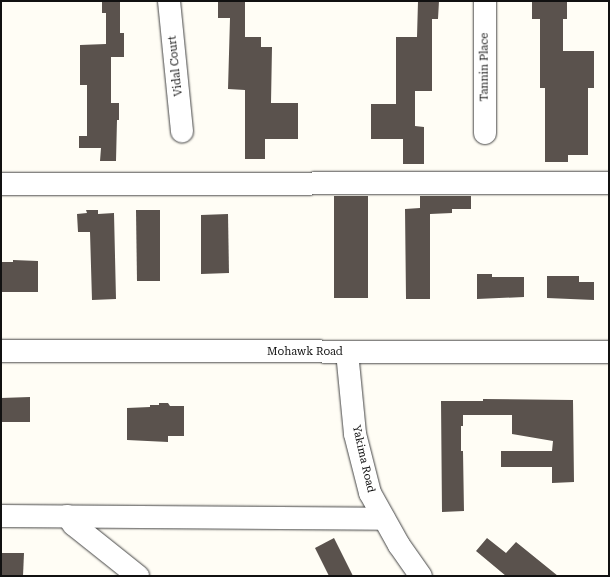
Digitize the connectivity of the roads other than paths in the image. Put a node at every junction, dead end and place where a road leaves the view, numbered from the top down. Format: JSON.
{"nodes":[{"id":1,"x":169,"y":1,"type":"edge"},
{"id":2,"x":485,"y":1,"type":"edge"},
{"id":3,"x":182,"y":131,"type":"dead end"},
{"id":4,"x":484,"y":134,"type":"dead end"},
{"id":5,"x":609,"y":183,"type":"edge"},
{"id":6,"x":1,"y":184,"type":"edge"},
{"id":7,"x":1,"y":351,"type":"edge"},
{"id":8,"x":347,"y":352,"type":"junction"},
{"id":9,"x":609,"y":352,"type":"edge"},
{"id":10,"x":1,"y":516,"type":"edge"},
{"id":11,"x":67,"y":516,"type":"junction"},
{"id":12,"x":384,"y":519,"type":"junction"},
{"id":13,"x":138,"y":576,"type":"edge"},
{"id":14,"x":421,"y":576,"type":"edge"}],
"edges":[{"from":1,"to":3,"type":"street","name":"Vidal Court"},
{"from":2,"to":4,"type":"street","name":"Tannin Place"},
{"from":5,"to":6,"type":"street"},
{"from":7,"to":8,"type":"street","name":"Mohawk Road"},
{"from":8,"to":9,"type":"street","name":"Mohawk Road"},
{"from":8,"to":12,"type":"street","name":"Yakima Road"},
{"from":10,"to":11,"type":"street"},
{"from":11,"to":12,"type":"street"},
{"from":11,"to":13,"type":"street"},
{"from":12,"to":14,"type":"street","name":"Yakima Road"}]}
